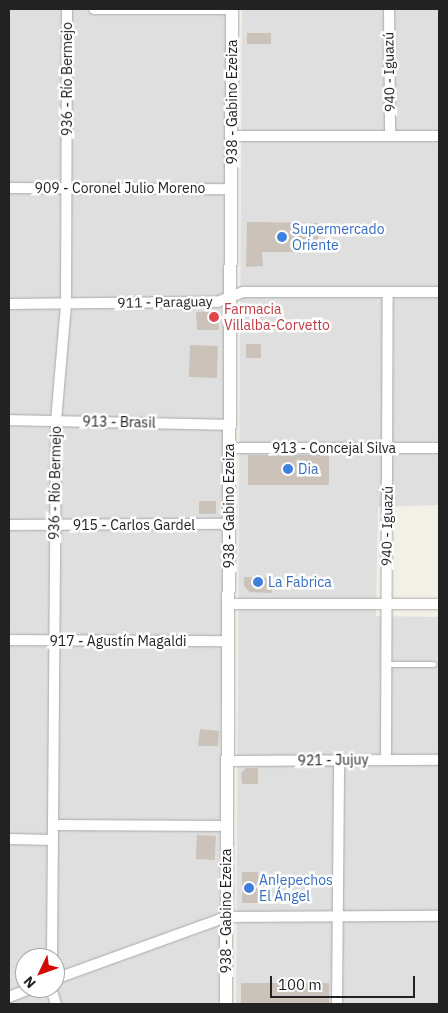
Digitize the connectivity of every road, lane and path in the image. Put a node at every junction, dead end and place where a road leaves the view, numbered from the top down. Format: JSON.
{"nodes":[{"id":1,"x":68,"y":9,"type":"edge"},
{"id":2,"x":94,"y":9,"type":"edge"},
{"id":3,"x":232,"y":9,"type":"edge"},
{"id":4,"x":388,"y":9,"type":"edge"},
{"id":5,"x":390,"y":135,"type":"junction"},
{"id":6,"x":233,"y":136,"type":"junction"},
{"id":7,"x":439,"y":136,"type":"edge"},
{"id":8,"x":9,"y":188,"type":"edge"},
{"id":9,"x":67,"y":188,"type":"junction"},
{"id":10,"x":231,"y":189,"type":"junction"},
{"id":11,"x":388,"y":292,"type":"junction"},
{"id":12,"x":439,"y":292,"type":"edge"},
{"id":13,"x":230,"y":297,"type":"junction"},
{"id":14,"x":9,"y":304,"type":"edge"},
{"id":15,"x":66,"y":304,"type":"junction"},
{"id":16,"x":9,"y":420,"type":"edge"},
{"id":17,"x":56,"y":421,"type":"junction"},
{"id":18,"x":229,"y":425,"type":"junction"},
{"id":19,"x":229,"y":448,"type":"junction"},
{"id":20,"x":387,"y":448,"type":"junction"},
{"id":21,"x":439,"y":448,"type":"edge"},
{"id":22,"x":228,"y":524,"type":"junction"},
{"id":23,"x":9,"y":525,"type":"edge"},
{"id":24,"x":55,"y":525,"type":"junction"},
{"id":25,"x":386,"y":603,"type":"junction"},
{"id":26,"x":228,"y":604,"type":"junction"},
{"id":27,"x":439,"y":604,"type":"edge"},
{"id":28,"x":9,"y":640,"type":"edge"},
{"id":29,"x":54,"y":640,"type":"junction"},
{"id":30,"x":228,"y":642,"type":"junction"},
{"id":31,"x":386,"y":664,"type":"junction"},
{"id":32,"x":433,"y":664,"type":"dead end"},
{"id":33,"x":386,"y":759,"type":"junction"},
{"id":34,"x":339,"y":760,"type":"junction"},
{"id":35,"x":439,"y":760,"type":"edge"},
{"id":36,"x":228,"y":761,"type":"junction"},
{"id":37,"x":54,"y":825,"type":"junction"},
{"id":38,"x":226,"y":826,"type":"junction"},
{"id":39,"x":9,"y":839,"type":"edge"},
{"id":40,"x":53,"y":840,"type":"junction"},
{"id":41,"x":338,"y":916,"type":"junction"},
{"id":42,"x":439,"y":916,"type":"edge"},
{"id":43,"x":226,"y":917,"type":"junction"},
{"id":44,"x":52,"y":948,"type":"edge"},
{"id":45,"x":65,"y":975,"type":"edge"},
{"id":46,"x":226,"y":1004,"type":"edge"},
{"id":47,"x":337,"y":1004,"type":"edge"}],
"edges":[{"from":1,"to":9,"type":"street","name":"936 - Río Bermejo"},
{"from":2,"to":3,"type":"street"},
{"from":3,"to":6,"type":"street","name":"938 - Gabino Ezeiza"},
{"from":4,"to":5,"type":"street","name":"940 - Iguazú"},
{"from":5,"to":6,"type":"street"},
{"from":5,"to":7,"type":"street"},
{"from":6,"to":10,"type":"street","name":"938 - Gabino Ezeiza"},
{"from":8,"to":9,"type":"street","name":"909 - Coronel Julio Moreno"},
{"from":9,"to":10,"type":"street","name":"909 - Coronel Julio Moreno"},
{"from":9,"to":15,"type":"street","name":"936 - Río Bermejo"},
{"from":10,"to":13,"type":"street","name":"938 - Gabino Ezeiza"},
{"from":11,"to":12,"type":"street","name":"911 - Paraguay"},
{"from":11,"to":13,"type":"street","name":"911 - Paraguay"},
{"from":11,"to":20,"type":"street","name":"940 - Iguazú"},
{"from":13,"to":15,"type":"street","name":"911 - Paraguay"},
{"from":13,"to":18,"type":"street","name":"938 - Gabino Ezeiza"},
{"from":14,"to":15,"type":"street","name":"911 - Paraguay"},
{"from":15,"to":17,"type":"street","name":"936 - Río Bermejo"},
{"from":16,"to":17,"type":"street","name":"913 - Brasil"},
{"from":17,"to":18,"type":"street","name":"913 - Brasil"},
{"from":17,"to":24,"type":"street","name":"936 - Río Bermejo"},
{"from":18,"to":19,"type":"street","name":"938 - Gabino Ezeiza"},
{"from":19,"to":20,"type":"street","name":"913 - Concejal Silva"},
{"from":19,"to":22,"type":"street","name":"938 - Gabino Ezeiza"},
{"from":20,"to":21,"type":"street","name":"913 - Concejal Silva"},
{"from":20,"to":25,"type":"street","name":"940 - Iguazú"},
{"from":22,"to":24,"type":"street","name":"915 - Carlos Gardel"},
{"from":22,"to":26,"type":"street","name":"938 - Gabino Ezeiza"},
{"from":23,"to":24,"type":"street","name":"915 - Carlos Gardel"},
{"from":24,"to":29,"type":"street","name":"936 - Río Bermejo"},
{"from":25,"to":26,"type":"street"},
{"from":25,"to":27,"type":"street"},
{"from":25,"to":31,"type":"street","name":"940 - Iguazú"},
{"from":26,"to":30,"type":"street","name":"938 - Gabino Ezeiza"},
{"from":28,"to":29,"type":"street","name":"917 - Agustín Magaldi"},
{"from":29,"to":30,"type":"street","name":"917 - Agustín Magaldi"},
{"from":29,"to":37,"type":"street","name":"936 - Río Bermejo"},
{"from":30,"to":36,"type":"street","name":"938 - Gabino Ezeiza"},
{"from":31,"to":32,"type":"lane"},
{"from":31,"to":33,"type":"street","name":"940 - Iguazú"},
{"from":33,"to":34,"type":"street","name":"921 - Jujuy"},
{"from":33,"to":35,"type":"street","name":"921 - Jujuy"},
{"from":34,"to":36,"type":"street","name":"921 - Jujuy"},
{"from":34,"to":41,"type":"street"},
{"from":36,"to":38,"type":"street","name":"938 - Gabino Ezeiza"},
{"from":37,"to":38,"type":"street"},
{"from":37,"to":40,"type":"street","name":"936 - Río Bermejo"},
{"from":38,"to":43,"type":"street","name":"938 - Gabino Ezeiza"},
{"from":39,"to":40,"type":"street"},
{"from":40,"to":44,"type":"street","name":"936 - Río Bermejo"},
{"from":41,"to":42,"type":"street"},
{"from":41,"to":43,"type":"street"},
{"from":41,"to":47,"type":"street"},
{"from":43,"to":45,"type":"street"},
{"from":43,"to":46,"type":"street","name":"938 - Gabino Ezeiza"}]}
